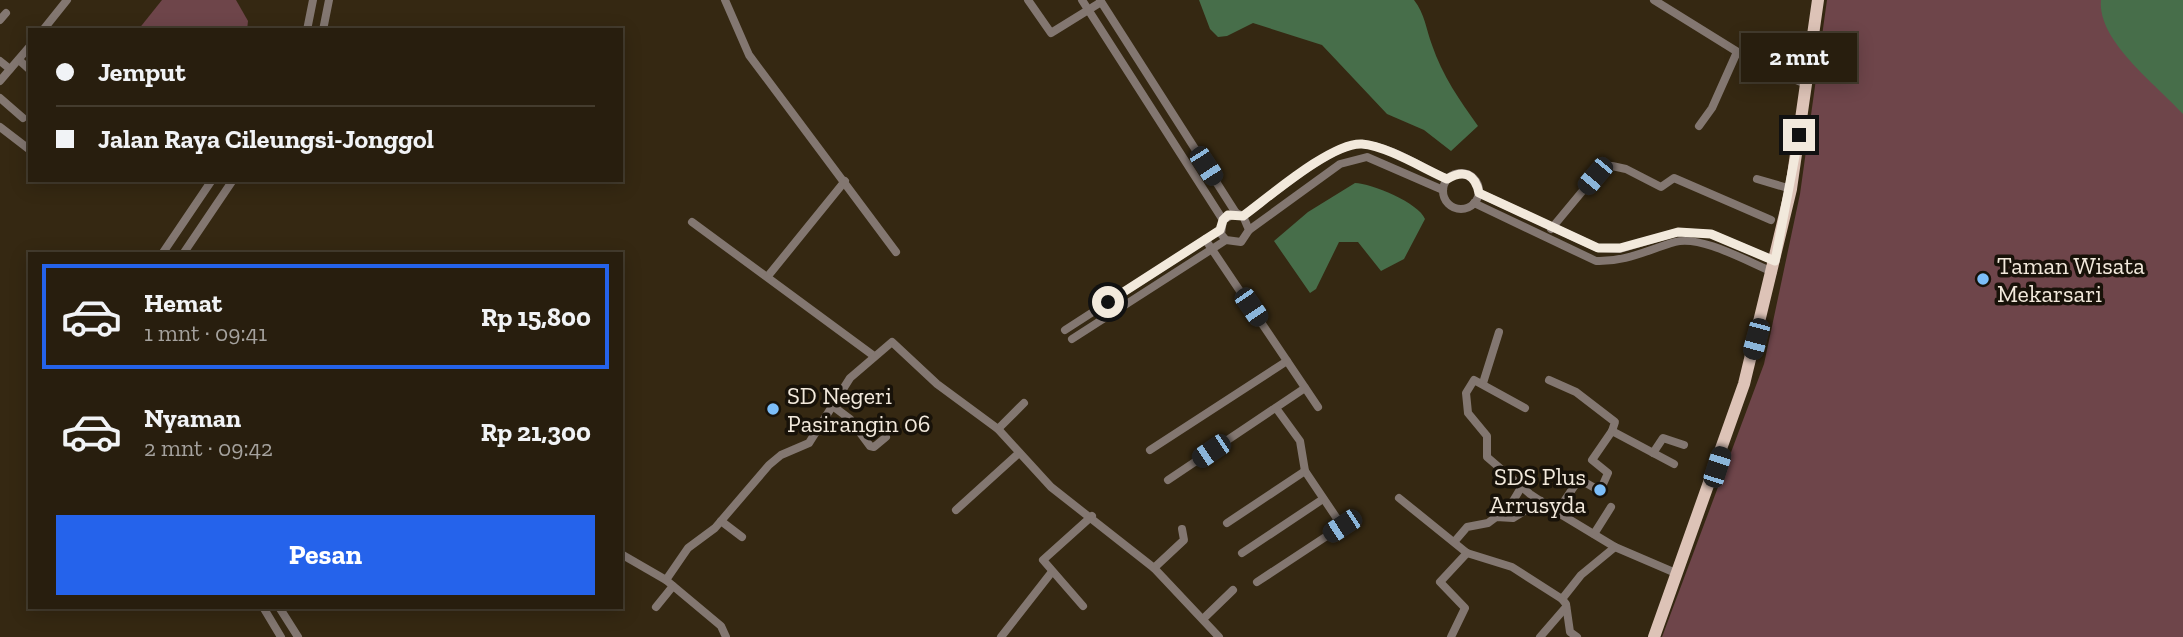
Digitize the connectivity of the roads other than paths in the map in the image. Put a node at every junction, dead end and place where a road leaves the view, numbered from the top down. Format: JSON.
{"nodes":[{"id":1,"x":67,"y":0,"type":"edge"},
{"id":2,"x":313,"y":0,"type":"edge"},
{"id":3,"x":329,"y":0,"type":"edge"},
{"id":4,"x":725,"y":0,"type":"edge"},
{"id":5,"x":1028,"y":0,"type":"edge"},
{"id":6,"x":1082,"y":0,"type":"edge"},
{"id":7,"x":1654,"y":0,"type":"edge"},
{"id":8,"x":1818,"y":0,"type":"edge"},
{"id":9,"x":1100,"y":1,"type":"edge"},
{"id":10,"x":1089,"y":10,"type":"junction"},
{"id":11,"x":45,"y":28,"type":"edge"},
{"id":12,"x":307,"y":28,"type":"edge"},
{"id":13,"x":323,"y":28,"type":"edge"},
{"id":14,"x":28,"y":49,"type":"edge"},
{"id":15,"x":1737,"y":52,"type":"junction"},
{"id":16,"x":19,"y":60,"type":"junction"},
{"id":17,"x":0,"y":61,"type":"edge"},
{"id":18,"x":28,"y":68,"type":"edge"},
{"id":19,"x":10,"y":69,"type":"junction"},
{"id":20,"x":0,"y":81,"type":"edge"},
{"id":21,"x":1806,"y":84,"type":"junction"},
{"id":22,"x":0,"y":98,"type":"edge"},
{"id":23,"x":23,"y":118,"type":"dead end"},
{"id":24,"x":1699,"y":126,"type":"dead end"},
{"id":25,"x":0,"y":127,"type":"edge"},
{"id":26,"x":28,"y":148,"type":"edge"},
{"id":27,"x":1447,"y":179,"type":"junction"},
{"id":28,"x":1757,"y":179,"type":"dead end"},
{"id":29,"x":845,"y":181,"type":"junction"},
{"id":30,"x":211,"y":182,"type":"edge"},
{"id":31,"x":232,"y":182,"type":"edge"},
{"id":32,"x":1791,"y":189,"type":"junction"},
{"id":33,"x":1443,"y":190,"type":"junction"},
{"id":34,"x":1479,"y":193,"type":"junction"},
{"id":35,"x":1474,"y":203,"type":"junction"},
{"id":36,"x":1239,"y":214,"type":"junction"},
{"id":37,"x":1223,"y":220,"type":"junction"},
{"id":38,"x":1771,"y":220,"type":"dead end"},
{"id":39,"x":692,"y":222,"type":"dead end"},
{"id":40,"x":1551,"y":229,"type":"junction"},
{"id":41,"x":1220,"y":230,"type":"junction"},
{"id":42,"x":1249,"y":230,"type":"junction"},
{"id":43,"x":1205,"y":239,"type":"junction"},
{"id":44,"x":1226,"y":240,"type":"junction"},
{"id":45,"x":1212,"y":249,"type":"junction"},
{"id":46,"x":163,"y":252,"type":"edge"},
{"id":47,"x":184,"y":252,"type":"edge"},
{"id":48,"x":896,"y":252,"type":"dead end"},
{"id":49,"x":1774,"y":266,"type":"junction"},
{"id":50,"x":768,"y":276,"type":"junction"},
{"id":51,"x":1065,"y":330,"type":"dead end"},
{"id":52,"x":1499,"y":332,"type":"dead end"},
{"id":53,"x":1072,"y":339,"type":"dead end"},
{"id":54,"x":874,"y":356,"type":"junction"},
{"id":55,"x":1287,"y":361,"type":"junction"},
{"id":56,"x":1549,"y":380,"type":"dead end"},
{"id":57,"x":1483,"y":383,"type":"junction"},
{"id":58,"x":1305,"y":388,"type":"junction"},
{"id":59,"x":1024,"y":403,"type":"dead end"},
{"id":60,"x":834,"y":407,"type":"junction"},
{"id":61,"x":1318,"y":407,"type":"dead end"},
{"id":62,"x":1276,"y":408,"type":"junction"},
{"id":63,"x":1525,"y":408,"type":"dead end"},
{"id":64,"x":998,"y":429,"type":"junction"},
{"id":65,"x":1612,"y":430,"type":"junction"},
{"id":66,"x":886,"y":437,"type":"dead end"},
{"id":67,"x":1684,"y":445,"type":"dead end"},
{"id":68,"x":1150,"y":450,"type":"dead end"},
{"id":69,"x":1019,"y":453,"type":"junction"},
{"id":70,"x":1653,"y":453,"type":"junction"},
{"id":71,"x":1674,"y":464,"type":"dead end"},
{"id":72,"x":1305,"y":471,"type":"junction"},
{"id":73,"x":1168,"y":480,"type":"dead end"},
{"id":74,"x":1522,"y":486,"type":"junction"},
{"id":75,"x":1399,"y":498,"type":"dead end"},
{"id":76,"x":1323,"y":499,"type":"junction"},
{"id":77,"x":1541,"y":501,"type":"junction"},
{"id":78,"x":1611,"y":507,"type":"dead end"},
{"id":79,"x":956,"y":510,"type":"dead end"},
{"id":80,"x":1558,"y":512,"type":"junction"},
{"id":81,"x":1091,"y":516,"type":"junction"},
{"id":82,"x":1496,"y":517,"type":"junction"},
{"id":83,"x":720,"y":521,"type":"junction"},
{"id":84,"x":1227,"y":523,"type":"dead end"},
{"id":85,"x":1182,"y":529,"type":"dead end"},
{"id":86,"x":1594,"y":534,"type":"junction"},
{"id":87,"x":742,"y":537,"type":"dead end"},
{"id":88,"x":1455,"y":541,"type":"junction"},
{"id":89,"x":1615,"y":547,"type":"junction"},
{"id":90,"x":1242,"y":553,"type":"dead end"},
{"id":91,"x":1467,"y":553,"type":"junction"},
{"id":92,"x":623,"y":555,"type":"edge"},
{"id":93,"x":1154,"y":568,"type":"junction"},
{"id":94,"x":1051,"y":573,"type":"junction"},
{"id":95,"x":1678,"y":574,"type":"junction"},
{"id":96,"x":1257,"y":582,"type":"dead end"},
{"id":97,"x":669,"y":583,"type":"junction"},
{"id":98,"x":1233,"y":590,"type":"dead end"},
{"id":99,"x":1564,"y":603,"type":"junction"},
{"id":100,"x":1083,"y":606,"type":"dead end"},
{"id":101,"x":656,"y":607,"type":"dead end"},
{"id":102,"x":264,"y":609,"type":"edge"},
{"id":103,"x":280,"y":609,"type":"edge"},
{"id":104,"x":1203,"y":619,"type":"junction"},
{"id":105,"x":281,"y":637,"type":"edge"},
{"id":106,"x":298,"y":637,"type":"edge"},
{"id":107,"x":726,"y":637,"type":"edge"},
{"id":108,"x":1000,"y":637,"type":"edge"},
{"id":109,"x":1219,"y":637,"type":"edge"},
{"id":110,"x":1451,"y":637,"type":"edge"},
{"id":111,"x":1540,"y":637,"type":"edge"},
{"id":112,"x":1577,"y":637,"type":"edge"},
{"id":113,"x":1654,"y":637,"type":"edge"}],
"edges":[{"from":1,"to":11,"type":"street"},
{"from":2,"to":12,"type":"street"},
{"from":3,"to":13,"type":"street"},
{"from":4,"to":29,"type":"street"},
{"from":5,"to":10,"type":"street"},
{"from":6,"to":10,"type":"street"},
{"from":7,"to":15,"type":"street"},
{"from":8,"to":21,"type":"main road"},
{"from":9,"to":10,"type":"street"},
{"from":9,"to":36,"type":"street"},
{"from":10,"to":37,"type":"street"},
{"from":14,"to":16,"type":"street"},
{"from":15,"to":21,"type":"street"},
{"from":15,"to":24,"type":"street"},
{"from":16,"to":18,"type":"street"},
{"from":16,"to":19,"type":"street"},
{"from":17,"to":19,"type":"street"},
{"from":19,"to":20,"type":"street"},
{"from":21,"to":32,"type":"main road"},
{"from":22,"to":23,"type":"street"},
{"from":25,"to":26,"type":"street"},
{"from":27,"to":33,"type":"street"},
{"from":27,"to":34,"type":"street"},
{"from":27,"to":36,"type":"street"},
{"from":28,"to":32,"type":"street"},
{"from":29,"to":48,"type":"street"},
{"from":29,"to":50,"type":"street"},
{"from":30,"to":46,"type":"street"},
{"from":31,"to":47,"type":"street"},
{"from":32,"to":49,"type":"main road"},
{"from":33,"to":35,"type":"street"},
{"from":33,"to":42,"type":"street"},
{"from":34,"to":35,"type":"street"},
{"from":34,"to":40,"type":"street"},
{"from":35,"to":49,"type":"street"},
{"from":36,"to":37,"type":"street"},
{"from":36,"to":42,"type":"street"},
{"from":37,"to":41,"type":"street"},
{"from":38,"to":40,"type":"street"},
{"from":39,"to":50,"type":"street"},
{"from":40,"to":49,"type":"street"},
{"from":41,"to":43,"type":"street"},
{"from":41,"to":44,"type":"street"},
{"from":42,"to":44,"type":"street"},
{"from":43,"to":45,"type":"street"},
{"from":43,"to":51,"type":"street"},
{"from":44,"to":45,"type":"street"},
{"from":45,"to":53,"type":"street"},
{"from":45,"to":55,"type":"street"},
{"from":49,"to":95,"type":"main road"},
{"from":50,"to":54,"type":"street"},
{"from":52,"to":57,"type":"street"},
{"from":54,"to":60,"type":"street"},
{"from":54,"to":64,"type":"street"},
{"from":55,"to":58,"type":"street"},
{"from":55,"to":68,"type":"street"},
{"from":56,"to":65,"type":"street"},
{"from":57,"to":63,"type":"street"},
{"from":57,"to":74,"type":"street"},
{"from":58,"to":61,"type":"street"},
{"from":58,"to":62,"type":"street"},
{"from":59,"to":64,"type":"street"},
{"from":60,"to":66,"type":"street"},
{"from":60,"to":83,"type":"street"},
{"from":62,"to":72,"type":"street"},
{"from":62,"to":73,"type":"street"},
{"from":64,"to":69,"type":"street"},
{"from":65,"to":70,"type":"street"},
{"from":65,"to":80,"type":"street"},
{"from":67,"to":70,"type":"street"},
{"from":69,"to":79,"type":"street"},
{"from":69,"to":81,"type":"street"},
{"from":70,"to":71,"type":"street"},
{"from":72,"to":76,"type":"street"},
{"from":72,"to":84,"type":"street"},
{"from":74,"to":77,"type":"street"},
{"from":74,"to":82,"type":"street"},
{"from":75,"to":88,"type":"street"},
{"from":76,"to":90,"type":"street"},
{"from":76,"to":96,"type":"street"},
{"from":77,"to":80,"type":"street"},
{"from":77,"to":82,"type":"street"},
{"from":78,"to":86,"type":"street"},
{"from":80,"to":86,"type":"street"},
{"from":81,"to":93,"type":"street"},
{"from":81,"to":94,"type":"street"},
{"from":82,"to":88,"type":"street"},
{"from":83,"to":87,"type":"street"},
{"from":83,"to":97,"type":"street"},
{"from":85,"to":93,"type":"street"},
{"from":86,"to":89,"type":"street"},
{"from":88,"to":91,"type":"street"},
{"from":89,"to":95,"type":"street"},
{"from":89,"to":99,"type":"street"},
{"from":91,"to":99,"type":"street"},
{"from":91,"to":110,"type":"street"},
{"from":92,"to":97,"type":"street"},
{"from":93,"to":104,"type":"street"},
{"from":94,"to":100,"type":"street"},
{"from":94,"to":108,"type":"street"},
{"from":95,"to":113,"type":"main road"},
{"from":97,"to":101,"type":"street"},
{"from":97,"to":107,"type":"street"},
{"from":98,"to":104,"type":"street"},
{"from":99,"to":111,"type":"street"},
{"from":99,"to":112,"type":"street"},
{"from":102,"to":105,"type":"street"},
{"from":103,"to":106,"type":"street"},
{"from":104,"to":109,"type":"street"}]}
